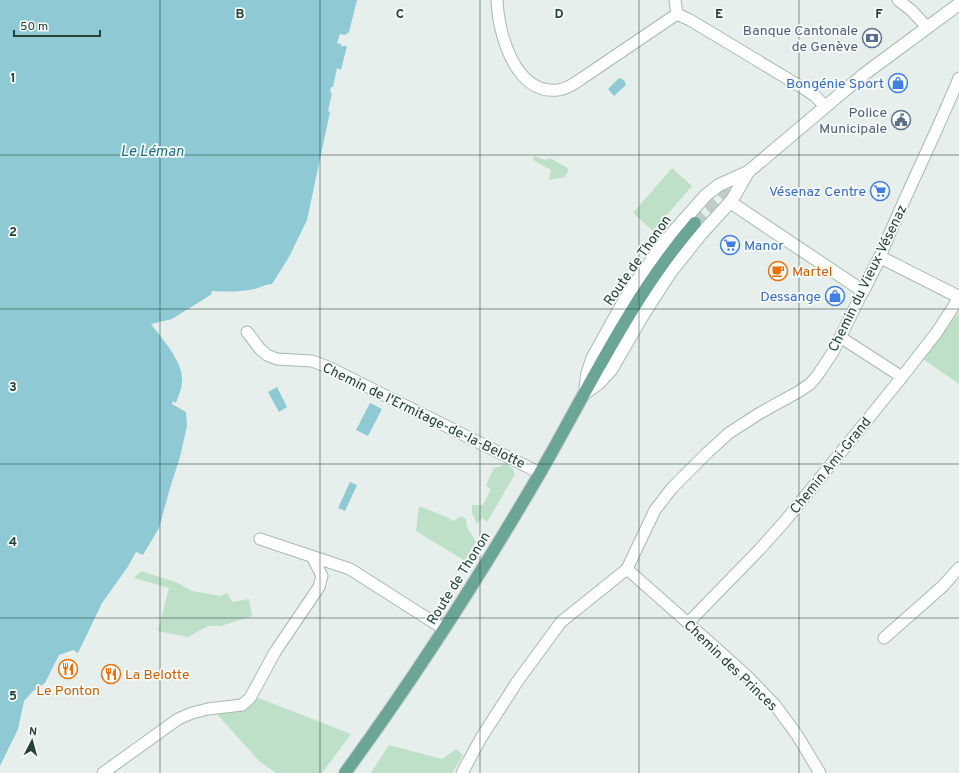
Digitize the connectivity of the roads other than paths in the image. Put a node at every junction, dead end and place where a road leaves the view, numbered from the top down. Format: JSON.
{"nodes":[{"id":1,"x":497,"y":0,"type":"edge"},
{"id":2,"x":675,"y":0,"type":"edge"},
{"id":3,"x":898,"y":0,"type":"edge"},
{"id":4,"x":959,"y":4,"type":"edge"},
{"id":5,"x":677,"y":14,"type":"junction"},
{"id":6,"x":927,"y":27,"type":"junction"},
{"id":7,"x":959,"y":78,"type":"edge"},
{"id":8,"x":825,"y":106,"type":"junction"},
{"id":9,"x":748,"y":172,"type":"junction"},
{"id":10,"x":714,"y":188,"type":"junction"},
{"id":11,"x":730,"y":202,"type":"junction"},
{"id":12,"x":695,"y":223,"type":"tunnel mouth"},
{"id":13,"x":880,"y":257,"type":"junction"},
{"id":14,"x":864,"y":291,"type":"junction"},
{"id":15,"x":959,"y":297,"type":"edge"},
{"id":16,"x":247,"y":332,"type":"dead end"},
{"id":17,"x":840,"y":337,"type":"junction"},
{"id":18,"x":902,"y":377,"type":"junction"},
{"id":19,"x":585,"y":393,"type":"junction"},
{"id":20,"x":540,"y":473,"type":"junction"},
{"id":21,"x":260,"y":539,"type":"dead end"},
{"id":22,"x":312,"y":556,"type":"junction"},
{"id":23,"x":959,"y":568,"type":"edge"},
{"id":24,"x":626,"y":569,"type":"junction"},
{"id":25,"x":688,"y":623,"type":"junction"},
{"id":26,"x":444,"y":629,"type":"junction"},
{"id":27,"x":884,"y":638,"type":"dead end"},
{"id":28,"x":103,"y":773,"type":"edge"},
{"id":29,"x":345,"y":773,"type":"edge"},
{"id":30,"x":462,"y":773,"type":"edge"},
{"id":31,"x":820,"y":773,"type":"edge"}],
"edges":[{"from":1,"to":5,"type":"street"},
{"from":2,"to":5,"type":"street"},
{"from":3,"to":6,"type":"street"},
{"from":4,"to":6,"type":"main road","name":"Route de Thonon"},
{"from":5,"to":8,"type":"street"},
{"from":6,"to":8,"type":"main road","name":"Route de Thonon"},
{"from":7,"to":13,"type":"street","name":"Chemin du Vieux-Vésenaz"},
{"from":8,"to":9,"type":"main road","name":"Route de Thonon"},
{"from":9,"to":10,"type":"main road","name":"Route de Thonon"},
{"from":9,"to":11,"type":"main road","name":"Route de Thonon"},
{"from":10,"to":11,"type":"main road"},
{"from":10,"to":19,"type":"main road","name":"Route de Thonon"},
{"from":11,"to":14,"type":"main road"},
{"from":11,"to":19,"type":"main road","name":"Route de Thonon"},
{"from":12,"to":19,"type":"main road"},
{"from":13,"to":14,"type":"main road","name":"Chemin du Vieux-Vésenaz"},
{"from":13,"to":15,"type":"main road"},
{"from":14,"to":17,"type":"street","name":"Chemin du Vieux-Vésenaz"},
{"from":15,"to":18,"type":"street","name":"Chemin Ami-Grand"},
{"from":16,"to":20,"type":"street","name":"Chemin de l'Ermitage-de-la-Belotte"},
{"from":17,"to":18,"type":"street"},
{"from":17,"to":24,"type":"street","name":"Chemin du Vieux-Vésenaz"},
{"from":18,"to":25,"type":"street","name":"Chemin Ami-Grand"},
{"from":19,"to":20,"type":"main road","name":"Route de Thonon"},
{"from":20,"to":26,"type":"main road","name":"Route de Thonon"},
{"from":21,"to":22,"type":"street"},
{"from":22,"to":26,"type":"street"},
{"from":22,"to":28,"type":"street"},
{"from":23,"to":27,"type":"street"},
{"from":24,"to":25,"type":"street","name":"Chemin des Princes"},
{"from":24,"to":30,"type":"street"},
{"from":25,"to":31,"type":"street","name":"Chemin des Princes"},
{"from":26,"to":29,"type":"main road","name":"Route de Thonon"}]}
